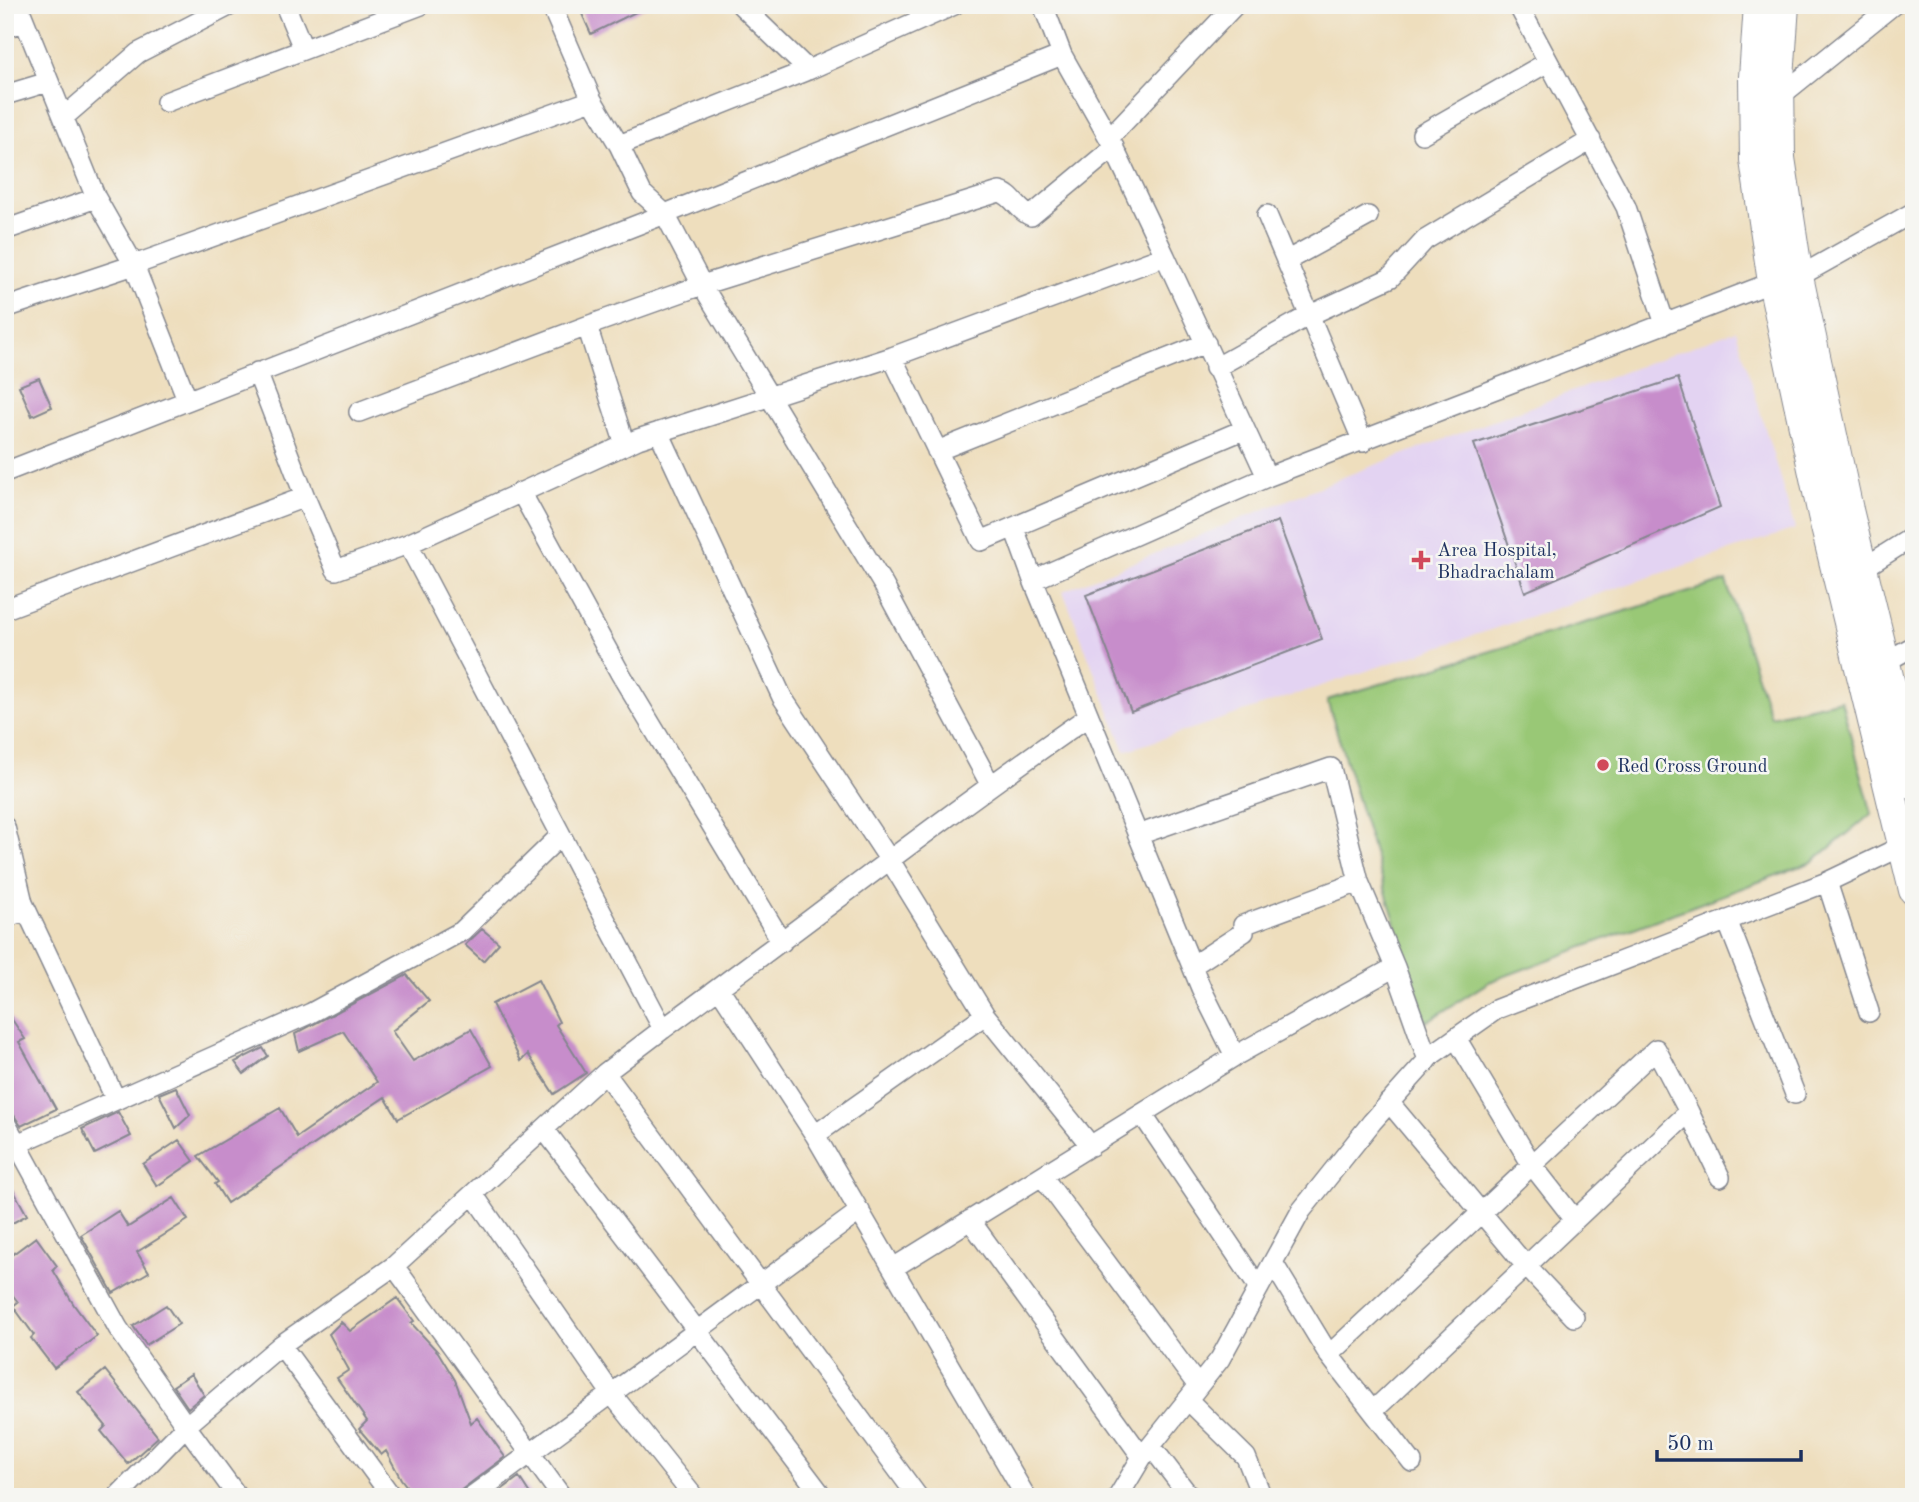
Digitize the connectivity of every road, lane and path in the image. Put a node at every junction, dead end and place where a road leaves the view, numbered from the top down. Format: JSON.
{"nodes":[{"id":1,"x":231,"y":5,"type":"edge"},
{"id":2,"x":285,"y":5,"type":"edge"},
{"id":3,"x":421,"y":5,"type":"edge"},
{"id":4,"x":551,"y":5,"type":"edge"},
{"id":5,"x":741,"y":5,"type":"edge"},
{"id":6,"x":954,"y":5,"type":"edge"},
{"id":7,"x":1043,"y":5,"type":"edge"},
{"id":8,"x":1235,"y":5,"type":"edge"},
{"id":9,"x":1518,"y":5,"type":"edge"},
{"id":10,"x":1759,"y":5,"type":"edge"},
{"id":11,"x":1784,"y":5,"type":"edge"},
{"id":12,"x":1892,"y":5,"type":"edge"},
{"id":13,"x":923,"y":11,"type":"edge"},
{"id":14,"x":21,"y":13,"type":"edge"},
{"id":15,"x":5,"y":28,"type":"edge"},
{"id":16,"x":303,"y":48,"type":"junction"},
{"id":17,"x":1062,"y":55,"type":"junction"},
{"id":18,"x":1548,"y":62,"type":"junction"},
{"id":19,"x":808,"y":70,"type":"junction"},
{"id":20,"x":48,"y":82,"type":"junction"},
{"id":21,"x":5,"y":95,"type":"edge"},
{"id":22,"x":1779,"y":97,"type":"junction"},
{"id":23,"x":592,"y":100,"type":"junction"},
{"id":24,"x":166,"y":102,"type":"dead end"},
{"id":25,"x":64,"y":117,"type":"junction"},
{"id":26,"x":1422,"y":134,"type":"dead end"},
{"id":27,"x":1591,"y":140,"type":"junction"},
{"id":28,"x":1112,"y":142,"type":"junction"},
{"id":29,"x":619,"y":145,"type":"junction"},
{"id":30,"x":96,"y":198,"type":"junction"},
{"id":31,"x":1914,"y":212,"type":"edge"},
{"id":32,"x":665,"y":214,"type":"junction"},
{"id":33,"x":1267,"y":215,"type":"dead end"},
{"id":34,"x":1368,"y":216,"type":"dead end"},
{"id":35,"x":5,"y":230,"type":"edge"},
{"id":36,"x":1166,"y":256,"type":"junction"},
{"id":37,"x":1286,"y":261,"type":"junction"},
{"id":38,"x":134,"y":265,"type":"junction"},
{"id":39,"x":1786,"y":279,"type":"junction"},
{"id":40,"x":702,"y":285,"type":"junction"},
{"id":41,"x":5,"y":307,"type":"edge"},
{"id":42,"x":1308,"y":316,"type":"junction"},
{"id":43,"x":1665,"y":324,"type":"junction"},
{"id":44,"x":587,"y":326,"type":"junction"},
{"id":45,"x":1206,"y":343,"type":"junction"},
{"id":46,"x":892,"y":356,"type":"junction"},
{"id":47,"x":1214,"y":368,"type":"junction"},
{"id":48,"x":257,"y":372,"type":"junction"},
{"id":49,"x":769,"y":398,"type":"junction"},
{"id":50,"x":187,"y":399,"type":"junction"},
{"id":51,"x":359,"y":412,"type":"dead end"},
{"id":52,"x":1243,"y":430,"type":"junction"},
{"id":53,"x":659,"y":432,"type":"junction"},
{"id":54,"x":1363,"y":442,"type":"junction"},
{"id":55,"x":625,"y":445,"type":"junction"},
{"id":56,"x":937,"y":452,"type":"junction"},
{"id":57,"x":5,"y":472,"type":"edge"},
{"id":58,"x":1267,"y":477,"type":"junction"},
{"id":59,"x":521,"y":492,"type":"junction"},
{"id":60,"x":305,"y":497,"type":"junction"},
{"id":61,"x":1014,"y":528,"type":"junction"},
{"id":62,"x":1914,"y":536,"type":"edge"},
{"id":63,"x":408,"y":544,"type":"junction"},
{"id":64,"x":1862,"y":569,"type":"junction"},
{"id":65,"x":1033,"y":580,"type":"junction"},
{"id":66,"x":5,"y":609,"type":"edge"},
{"id":67,"x":1914,"y":646,"type":"edge"},
{"id":68,"x":1885,"y":662,"type":"junction"},
{"id":69,"x":1089,"y":716,"type":"junction"},
{"id":70,"x":1901,"y":757,"type":"edge"},
{"id":71,"x":990,"y":784,"type":"junction"},
{"id":72,"x":1914,"y":784,"type":"edge"},
{"id":73,"x":1904,"y":807,"type":"edge"},
{"id":74,"x":5,"y":827,"type":"edge"},
{"id":75,"x":561,"y":835,"type":"junction"},
{"id":76,"x":1138,"y":835,"type":"junction"},
{"id":77,"x":1908,"y":842,"type":"edge"},
{"id":78,"x":891,"y":862,"type":"junction"},
{"id":79,"x":1359,"y":882,"type":"junction"},
{"id":80,"x":1827,"y":882,"type":"junction"},
{"id":81,"x":1914,"y":890,"type":"edge"},
{"id":82,"x":26,"y":910,"type":"junction"},
{"id":83,"x":5,"y":918,"type":"edge"},
{"id":84,"x":1727,"y":920,"type":"junction"},
{"id":85,"x":782,"y":942,"type":"junction"},
{"id":86,"x":1192,"y":966,"type":"junction"},
{"id":87,"x":1395,"y":967,"type":"junction"},
{"id":88,"x":719,"y":988,"type":"junction"},
{"id":89,"x":1869,"y":1012,"type":"dead end"},
{"id":90,"x":985,"y":1015,"type":"junction"},
{"id":91,"x":663,"y":1029,"type":"junction"},
{"id":92,"x":1456,"y":1038,"type":"junction"},
{"id":93,"x":1235,"y":1056,"type":"junction"},
{"id":94,"x":1428,"y":1060,"type":"junction"},
{"id":95,"x":605,"y":1073,"type":"junction"},
{"id":96,"x":1795,"y":1094,"type":"dead end"},
{"id":97,"x":116,"y":1100,"type":"junction"},
{"id":98,"x":1389,"y":1102,"type":"junction"},
{"id":99,"x":1689,"y":1112,"type":"junction"},
{"id":100,"x":1142,"y":1114,"type":"junction"},
{"id":101,"x":5,"y":1122,"type":"edge"},
{"id":102,"x":544,"y":1129,"type":"junction"},
{"id":103,"x":815,"y":1135,"type":"junction"},
{"id":104,"x":17,"y":1144,"type":"junction"},
{"id":105,"x":1091,"y":1146,"type":"junction"},
{"id":106,"x":1532,"y":1164,"type":"junction"},
{"id":107,"x":1042,"y":1176,"type":"junction"},
{"id":108,"x":1720,"y":1177,"type":"dead end"},
{"id":109,"x":473,"y":1194,"type":"junction"},
{"id":110,"x":860,"y":1211,"type":"junction"},
{"id":111,"x":1481,"y":1212,"type":"junction"},
{"id":112,"x":970,"y":1220,"type":"junction"},
{"id":113,"x":1575,"y":1220,"type":"junction"},
{"id":114,"x":1273,"y":1262,"type":"junction"},
{"id":115,"x":394,"y":1266,"type":"junction"},
{"id":116,"x":1527,"y":1266,"type":"junction"},
{"id":117,"x":893,"y":1268,"type":"junction"},
{"id":118,"x":760,"y":1283,"type":"junction"},
{"id":119,"x":1259,"y":1288,"type":"junction"},
{"id":120,"x":1574,"y":1317,"type":"dead end"},
{"id":121,"x":695,"y":1331,"type":"junction"},
{"id":122,"x":281,"y":1345,"type":"junction"},
{"id":123,"x":1329,"y":1355,"type":"junction"},
{"id":124,"x":611,"y":1393,"type":"junction"},
{"id":125,"x":1193,"y":1393,"type":"junction"},
{"id":126,"x":1373,"y":1411,"type":"junction"},
{"id":127,"x":186,"y":1426,"type":"junction"},
{"id":128,"x":1146,"y":1451,"type":"junction"},
{"id":129,"x":531,"y":1453,"type":"junction"},
{"id":130,"x":1412,"y":1462,"type":"dead end"},
{"id":131,"x":117,"y":1497,"type":"edge"},
{"id":132,"x":238,"y":1497,"type":"edge"},
{"id":133,"x":392,"y":1497,"type":"edge"},
{"id":134,"x":471,"y":1497,"type":"edge"},
{"id":135,"x":562,"y":1497,"type":"edge"},
{"id":136,"x":694,"y":1497,"type":"edge"},
{"id":137,"x":823,"y":1497,"type":"edge"},
{"id":138,"x":918,"y":1497,"type":"edge"},
{"id":139,"x":1026,"y":1497,"type":"edge"},
{"id":140,"x":1118,"y":1497,"type":"edge"},
{"id":141,"x":1190,"y":1497,"type":"edge"},
{"id":142,"x":1262,"y":1497,"type":"edge"}],
"edges":[{"from":1,"to":25,"type":"street"},
{"from":2,"to":16,"type":"street"},
{"from":3,"to":16,"type":"street"},
{"from":4,"to":23,"type":"street"},
{"from":5,"to":19,"type":"street"},
{"from":6,"to":13,"type":"street"},
{"from":7,"to":17,"type":"street"},
{"from":8,"to":28,"type":"street"},
{"from":9,"to":18,"type":"street"},
{"from":10,"to":39,"type":"highway"},
{"from":11,"to":22,"type":"highway"},
{"from":12,"to":22,"type":"street"},
{"from":13,"to":19,"type":"street"},
{"from":14,"to":15,"type":"street"},
{"from":14,"to":20,"type":"street"},
{"from":16,"to":24,"type":"street"},
{"from":17,"to":28,"type":"street"},
{"from":17,"to":32,"type":"street"},
{"from":18,"to":26,"type":"street"},
{"from":18,"to":27,"type":"street"},
{"from":19,"to":29,"type":"street"},
{"from":20,"to":21,"type":"street"},
{"from":20,"to":25,"type":"street"},
{"from":22,"to":39,"type":"highway"},
{"from":23,"to":29,"type":"street"},
{"from":23,"to":38,"type":"street"},
{"from":25,"to":30,"type":"street"},
{"from":27,"to":42,"type":"street"},
{"from":27,"to":43,"type":"street"},
{"from":28,"to":36,"type":"street"},
{"from":28,"to":40,"type":"street"},
{"from":29,"to":32,"type":"street"},
{"from":30,"to":35,"type":"street"},
{"from":30,"to":38,"type":"street"},
{"from":31,"to":39,"type":"street"},
{"from":32,"to":40,"type":"street"},
{"from":32,"to":48,"type":"street"},
{"from":33,"to":37,"type":"street"},
{"from":34,"to":37,"type":"street"},
{"from":36,"to":45,"type":"street"},
{"from":36,"to":46,"type":"street"},
{"from":37,"to":42,"type":"street"},
{"from":38,"to":41,"type":"street"},
{"from":38,"to":50,"type":"street"},
{"from":39,"to":43,"type":"street"},
{"from":39,"to":64,"type":"highway"},
{"from":39,"to":70,"type":"highway"},
{"from":40,"to":44,"type":"street"},
{"from":40,"to":49,"type":"street"},
{"from":42,"to":47,"type":"street"},
{"from":42,"to":54,"type":"street"},
{"from":43,"to":54,"type":"street"},
{"from":44,"to":51,"type":"street"},
{"from":44,"to":55,"type":"street"},
{"from":45,"to":47,"type":"street"},
{"from":45,"to":56,"type":"street"},
{"from":46,"to":49,"type":"street"},
{"from":46,"to":56,"type":"street"},
{"from":47,"to":52,"type":"street"},
{"from":48,"to":50,"type":"street"},
{"from":48,"to":60,"type":"street"},
{"from":49,"to":53,"type":"street"},
{"from":49,"to":71,"type":"street"},
{"from":50,"to":57,"type":"street"},
{"from":52,"to":58,"type":"street"},
{"from":52,"to":61,"type":"street"},
{"from":53,"to":55,"type":"street"},
{"from":53,"to":78,"type":"street"},
{"from":54,"to":58,"type":"street"},
{"from":55,"to":59,"type":"street"},
{"from":56,"to":61,"type":"street"},
{"from":58,"to":65,"type":"street"},
{"from":59,"to":63,"type":"street"},
{"from":59,"to":85,"type":"street"},
{"from":60,"to":63,"type":"street"},
{"from":60,"to":66,"type":"street"},
{"from":61,"to":65,"type":"street"},
{"from":62,"to":64,"type":"street"},
{"from":63,"to":75,"type":"street"},
{"from":64,"to":68,"type":"highway"},
{"from":65,"to":69,"type":"street"},
{"from":67,"to":68,"type":"street"},
{"from":68,"to":70,"type":"highway"},
{"from":69,"to":71,"type":"street"},
{"from":69,"to":76,"type":"street"},
{"from":70,"to":72,"type":"highway"},
{"from":70,"to":73,"type":"highway"},
{"from":71,"to":78,"type":"street"},
{"from":73,"to":77,"type":"highway"},
{"from":74,"to":82,"type":"street"},
{"from":75,"to":91,"type":"street"},
{"from":75,"to":97,"type":"street"},
{"from":76,"to":79,"type":"street"},
{"from":76,"to":86,"type":"street"},
{"from":77,"to":80,"type":"street"},
{"from":77,"to":81,"type":"highway"},
{"from":78,"to":85,"type":"street"},
{"from":78,"to":90,"type":"street"},
{"from":79,"to":86,"type":"street"},
{"from":79,"to":87,"type":"street"},
{"from":80,"to":84,"type":"street"},
{"from":80,"to":89,"type":"street"},
{"from":82,"to":83,"type":"street"},
{"from":82,"to":97,"type":"street"},
{"from":84,"to":92,"type":"street"},
{"from":84,"to":96,"type":"street"},
{"from":85,"to":88,"type":"street"},
{"from":86,"to":93,"type":"street"},
{"from":87,"to":93,"type":"street"},
{"from":87,"to":94,"type":"street"},
{"from":88,"to":91,"type":"street"},
{"from":88,"to":103,"type":"street"},
{"from":90,"to":103,"type":"street"},
{"from":90,"to":105,"type":"street"},
{"from":91,"to":95,"type":"street"},
{"from":92,"to":94,"type":"street"},
{"from":92,"to":106,"type":"street"},
{"from":93,"to":100,"type":"street"},
{"from":94,"to":98,"type":"street"},
{"from":95,"to":102,"type":"street"},
{"from":95,"to":118,"type":"street"},
{"from":97,"to":104,"type":"street"},
{"from":98,"to":111,"type":"street"},
{"from":98,"to":114,"type":"street"},
{"from":99,"to":106,"type":"street"},
{"from":99,"to":108,"type":"street"},
{"from":99,"to":113,"type":"street"},
{"from":100,"to":105,"type":"street"},
{"from":100,"to":119,"type":"street"},
{"from":101,"to":104,"type":"street"},
{"from":102,"to":109,"type":"street"},
{"from":102,"to":121,"type":"street"},
{"from":103,"to":110,"type":"street"},
{"from":104,"to":127,"type":"street"},
{"from":105,"to":107,"type":"street"},
{"from":106,"to":111,"type":"street"},
{"from":106,"to":113,"type":"street"},
{"from":107,"to":112,"type":"street"},
{"from":107,"to":125,"type":"street"},
{"from":109,"to":115,"type":"street"},
{"from":109,"to":124,"type":"street"},
{"from":110,"to":117,"type":"street"},
{"from":110,"to":118,"type":"street"},
{"from":111,"to":116,"type":"street"},
{"from":111,"to":123,"type":"street"},
{"from":112,"to":117,"type":"street"},
{"from":112,"to":128,"type":"street"},
{"from":113,"to":116,"type":"street"},
{"from":114,"to":119,"type":"street"},
{"from":114,"to":123,"type":"street"},
{"from":115,"to":122,"type":"street"},
{"from":115,"to":129,"type":"street"},
{"from":116,"to":120,"type":"street"},
{"from":116,"to":126,"type":"street"},
{"from":117,"to":139,"type":"street"},
{"from":118,"to":121,"type":"street"},
{"from":118,"to":138,"type":"street"},
{"from":119,"to":125,"type":"street"},
{"from":121,"to":124,"type":"street"},
{"from":121,"to":137,"type":"street"},
{"from":122,"to":127,"type":"street"},
{"from":122,"to":133,"type":"street"},
{"from":123,"to":126,"type":"street"},
{"from":124,"to":129,"type":"street"},
{"from":124,"to":136,"type":"street"},
{"from":125,"to":128,"type":"street"},
{"from":125,"to":142,"type":"street"},
{"from":126,"to":130,"type":"street"},
{"from":127,"to":131,"type":"street"},
{"from":127,"to":132,"type":"street"},
{"from":128,"to":140,"type":"street"},
{"from":128,"to":141,"type":"street"},
{"from":129,"to":134,"type":"street"},
{"from":129,"to":135,"type":"street"}]}
